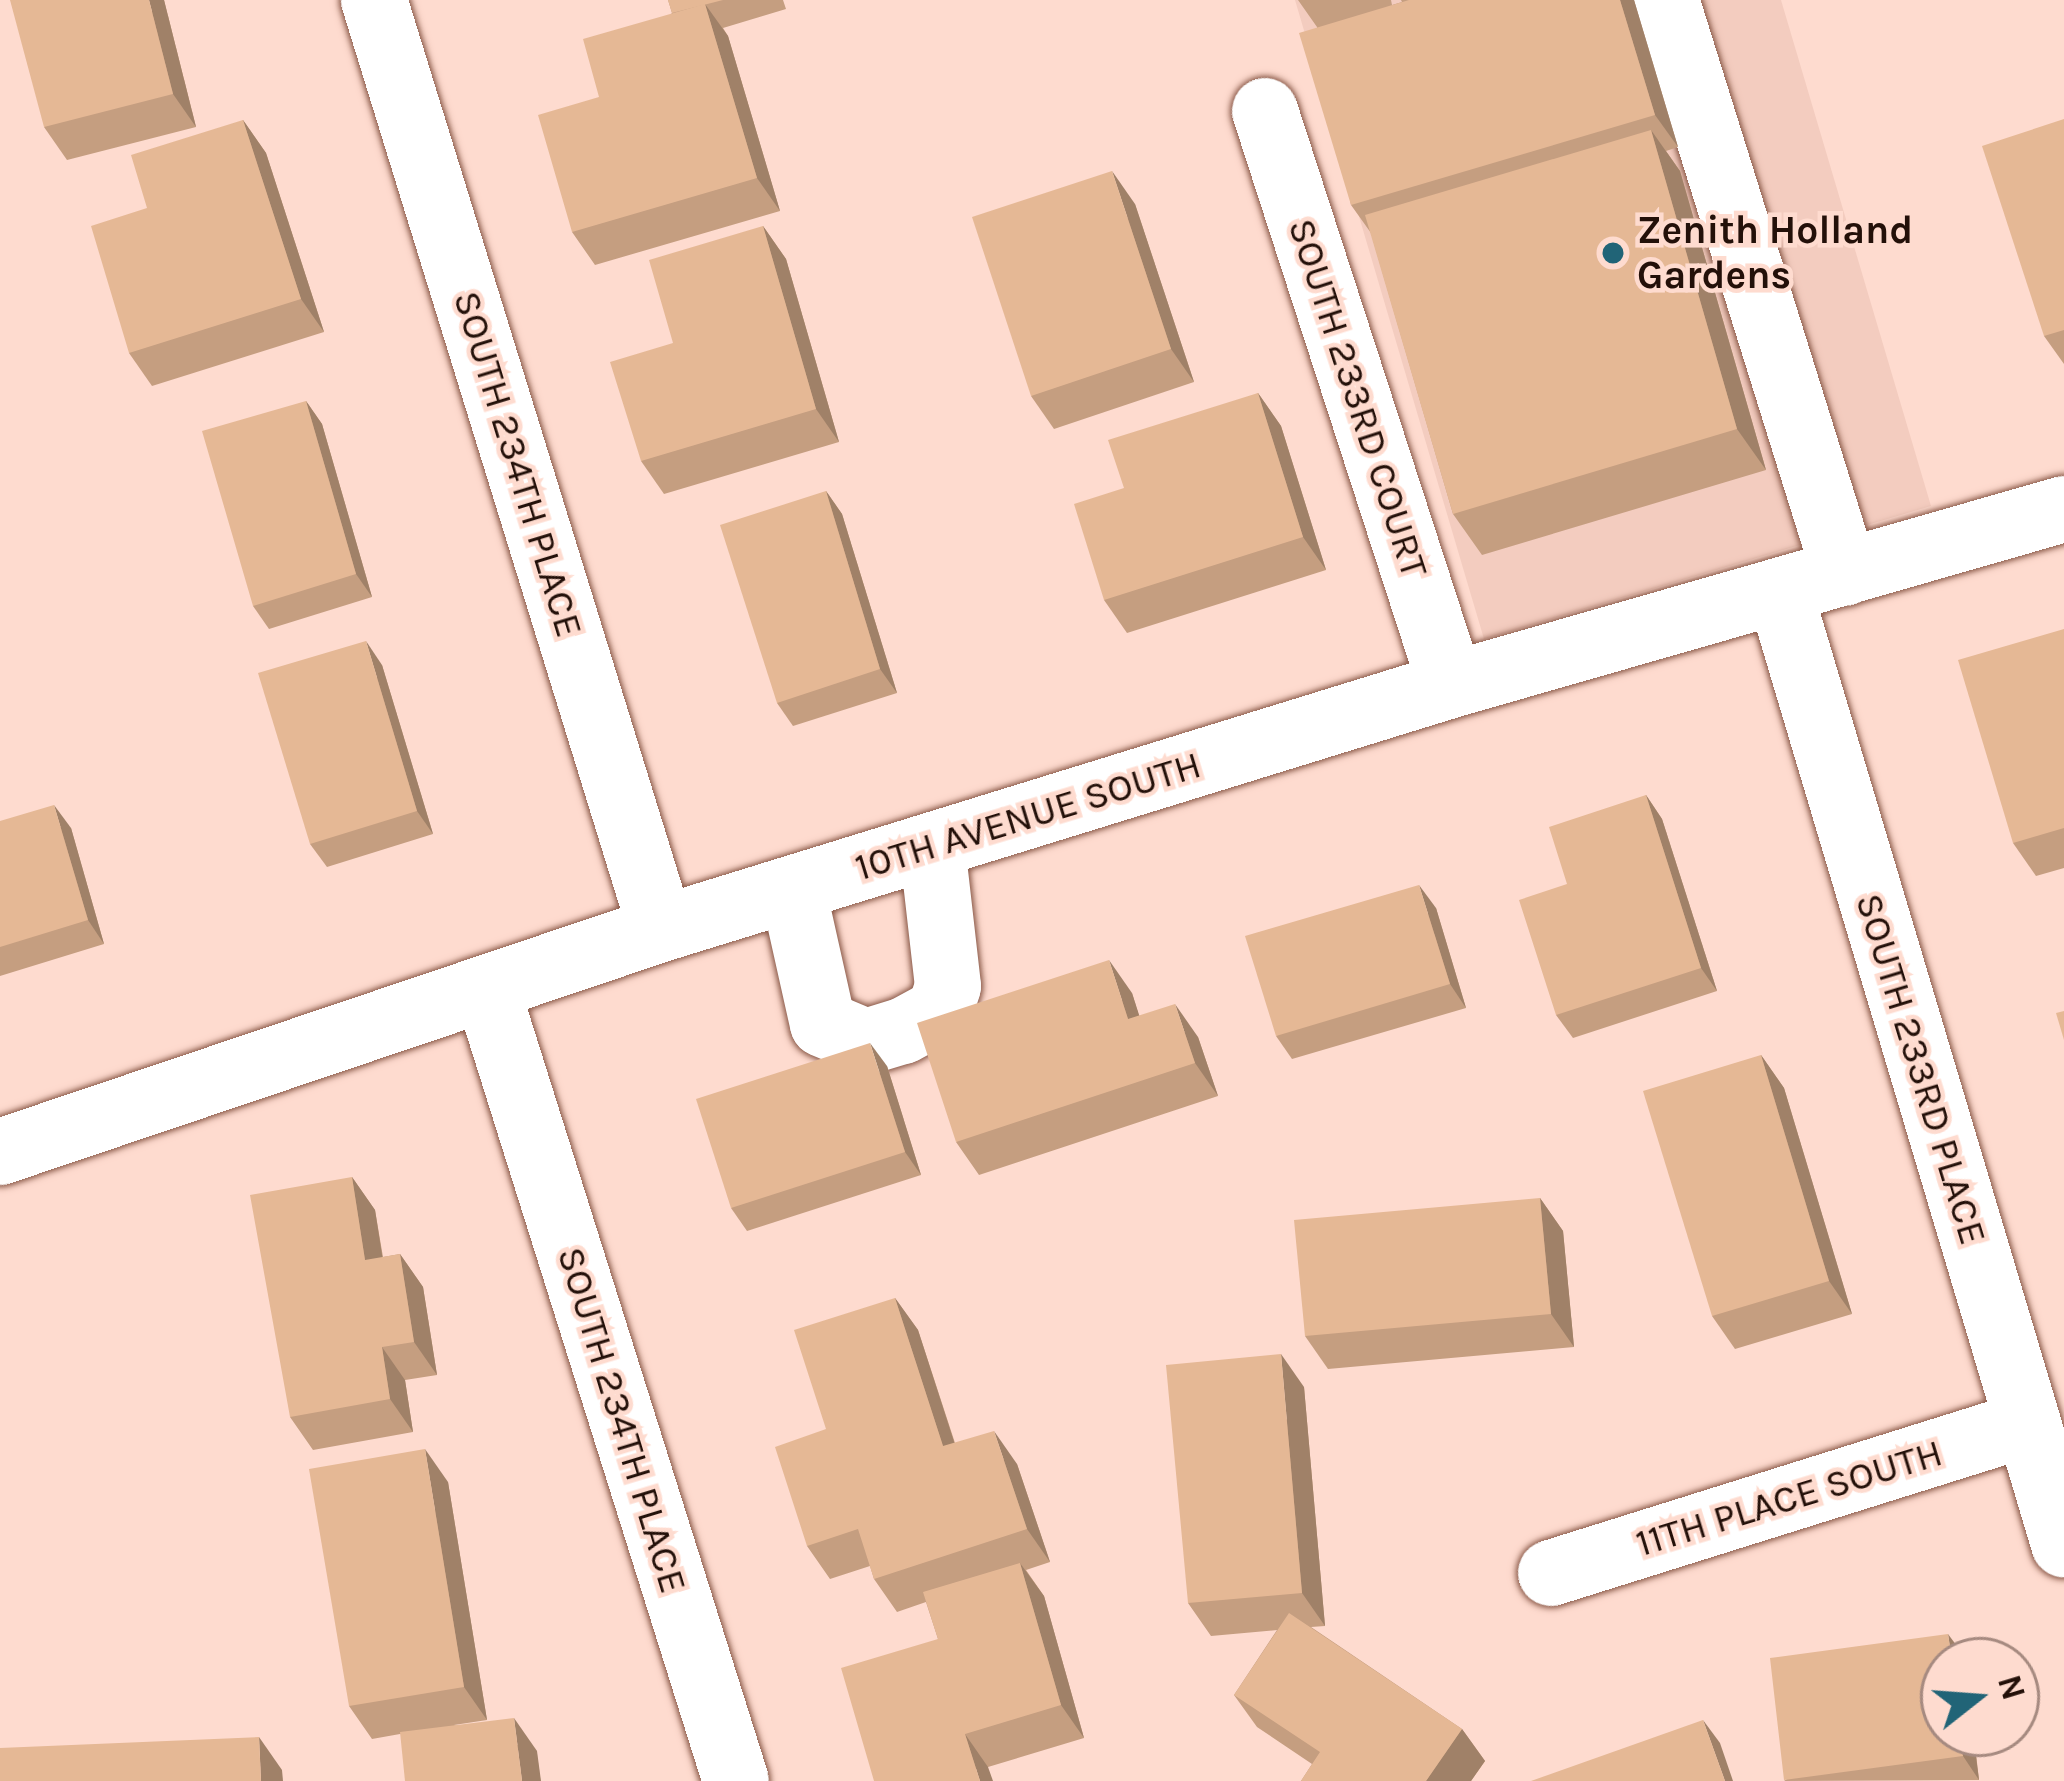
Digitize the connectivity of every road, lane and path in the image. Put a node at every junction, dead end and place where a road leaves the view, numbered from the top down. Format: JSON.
{"nodes":[{"id":1,"x":374,"y":0,"type":"edge"},
{"id":2,"x":1666,"y":0,"type":"edge"},
{"id":3,"x":1264,"y":111,"type":"dead end"},
{"id":4,"x":2064,"y":508,"type":"edge"},
{"id":5,"x":1845,"y":573,"type":"junction"},
{"id":6,"x":1780,"y":593,"type":"junction"},
{"id":7,"x":1451,"y":685,"type":"junction"},
{"id":8,"x":932,"y":846,"type":"junction"},
{"id":9,"x":793,"y":890,"type":"junction"},
{"id":10,"x":661,"y":929,"type":"junction"},
{"id":11,"x":487,"y":990,"type":"junction"},
{"id":12,"x":0,"y":1152,"type":"edge"},
{"id":13,"x":2026,"y":1424,"type":"junction"},
{"id":14,"x":2064,"y":1544,"type":"edge"},
{"id":15,"x":1551,"y":1573,"type":"dead end"},
{"id":16,"x":736,"y":1781,"type":"edge"}],
"edges":[{"from":1,"to":10,"type":"street","name":"SOUTH 234TH PLACE"},
{"from":2,"to":5,"type":"street"},
{"from":3,"to":7,"type":"street","name":"SOUTH 233RD COURT"},
{"from":4,"to":5,"type":"street","name":"10TH AVENUE SOUTH"},
{"from":5,"to":6,"type":"street","name":"10TH AVENUE SOUTH"},
{"from":6,"to":7,"type":"street","name":"10TH AVENUE SOUTH"},
{"from":6,"to":13,"type":"street","name":"SOUTH 233RD PLACE"},
{"from":7,"to":8,"type":"street","name":"10TH AVENUE SOUTH"},
{"from":8,"to":9,"type":"street","name":"10TH AVENUE SOUTH"},
{"from":8,"to":9,"type":"street"},
{"from":9,"to":10,"type":"street","name":"10TH AVENUE SOUTH"},
{"from":10,"to":11,"type":"street","name":"10TH AVENUE SOUTH"},
{"from":11,"to":12,"type":"street","name":"10TH AVENUE SOUTH"},
{"from":11,"to":16,"type":"street","name":"SOUTH 234TH PLACE"},
{"from":13,"to":14,"type":"street","name":"SOUTH 233RD PLACE"},
{"from":13,"to":15,"type":"street","name":"11TH PLACE SOUTH"}]}
